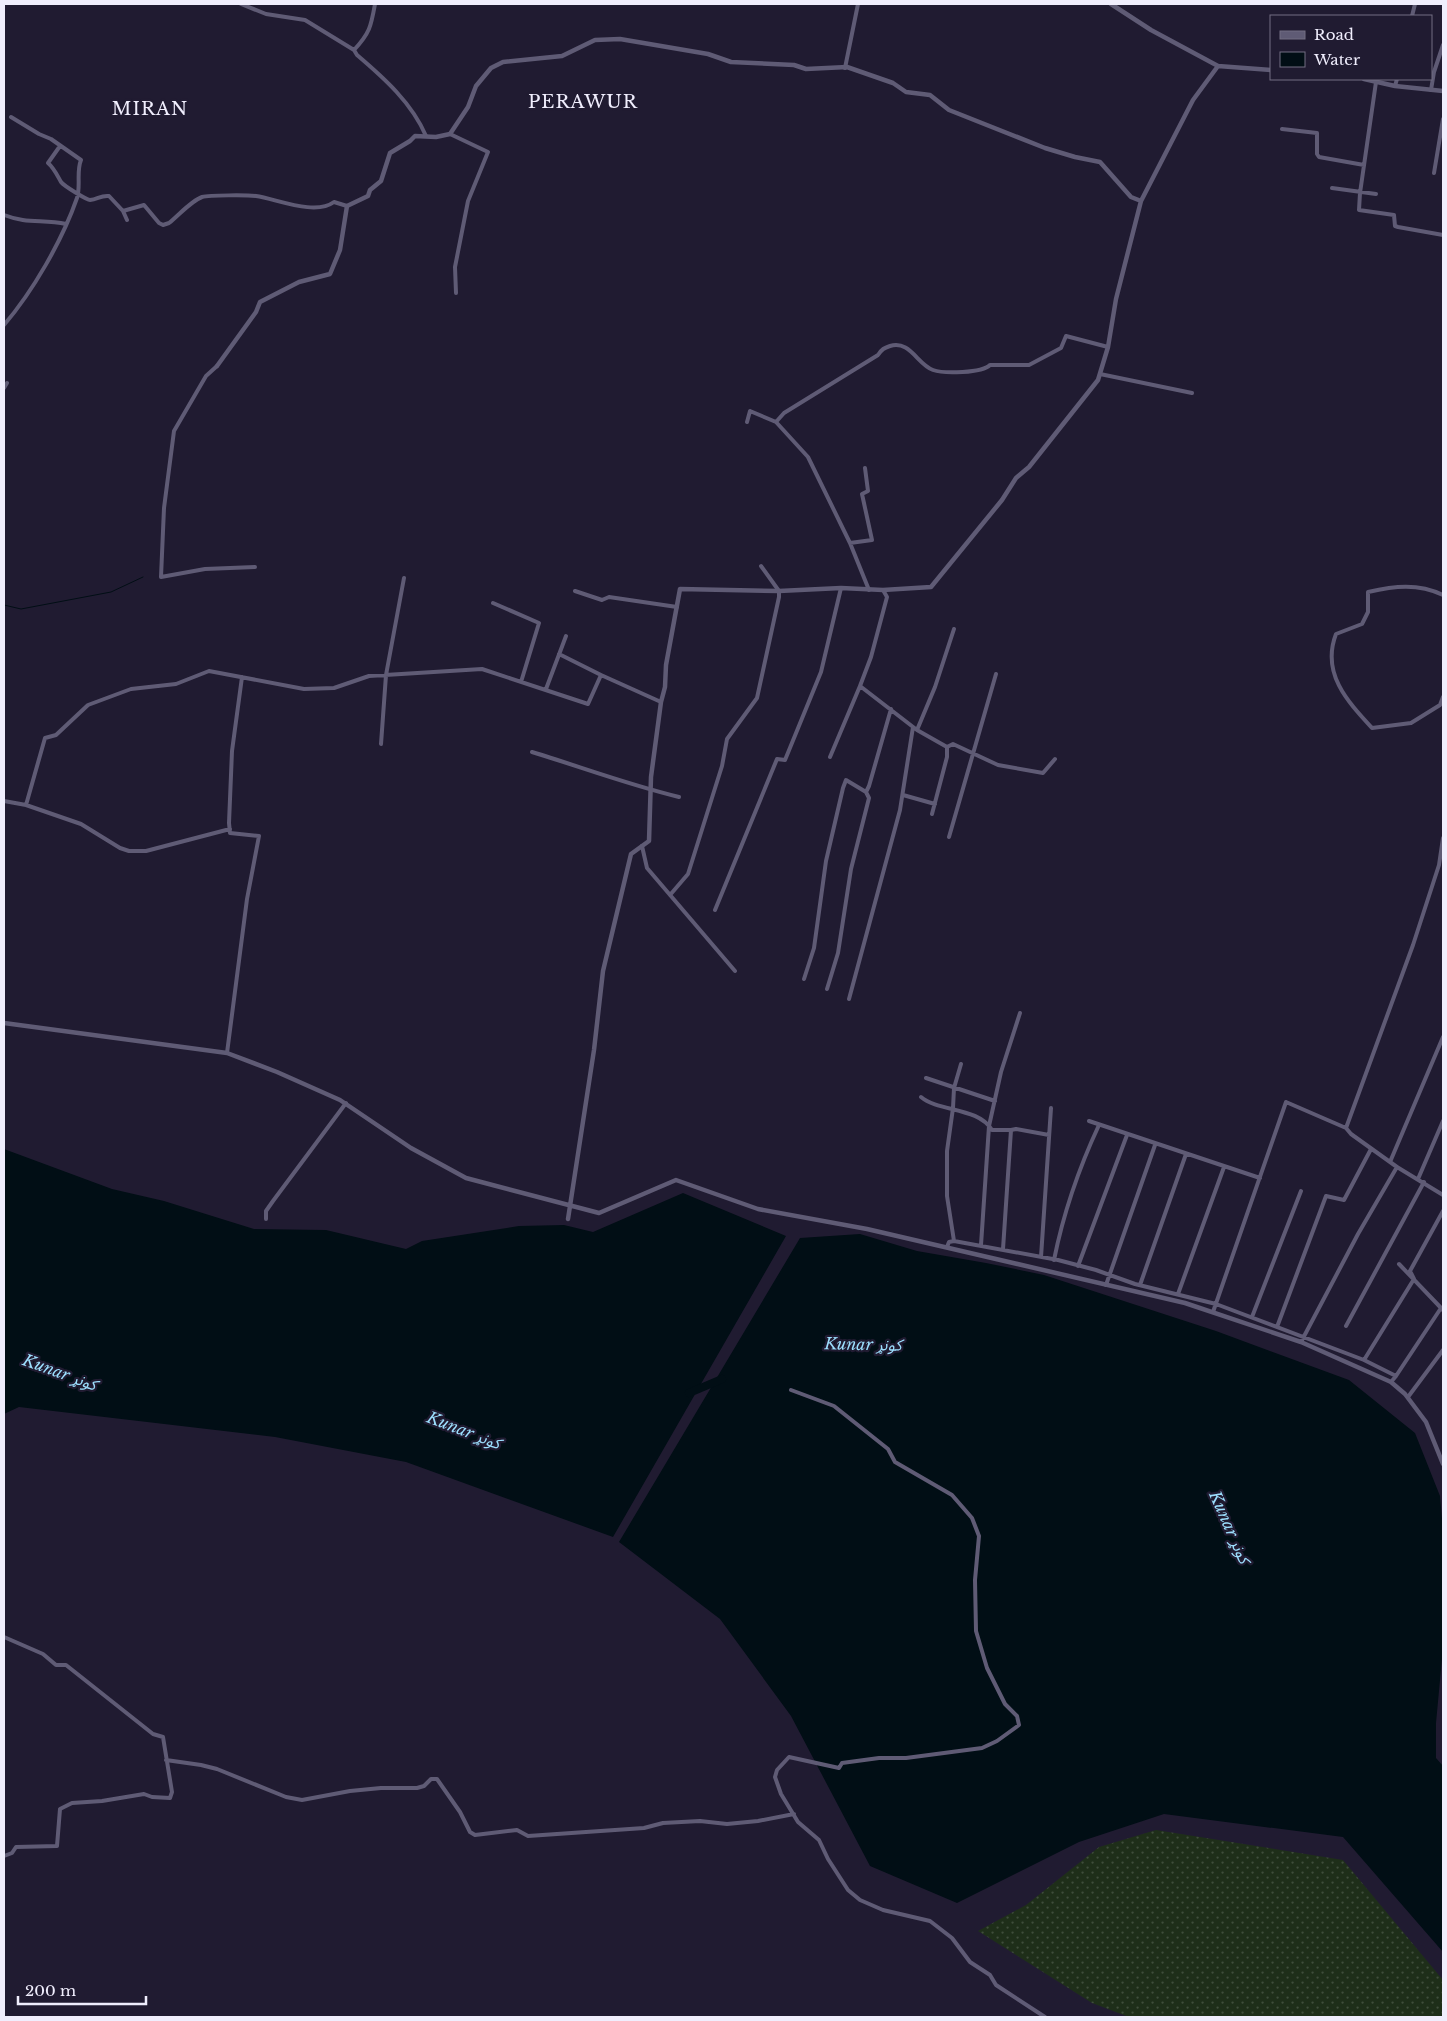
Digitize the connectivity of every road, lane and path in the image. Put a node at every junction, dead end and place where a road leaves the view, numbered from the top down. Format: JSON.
{"nodes":[{"id":1,"x":241,"y":4,"type":"edge"},
{"id":2,"x":375,"y":4,"type":"edge"},
{"id":3,"x":858,"y":4,"type":"edge"},
{"id":4,"x":1111,"y":4,"type":"edge"},
{"id":5,"x":1443,"y":45,"type":"edge"},
{"id":6,"x":354,"y":50,"type":"junction"},
{"id":7,"x":1218,"y":66,"type":"junction"},
{"id":8,"x":845,"y":68,"type":"junction"},
{"id":9,"x":1270,"y":70,"type":"edge"},
{"id":10,"x":1396,"y":80,"type":"edge"},
{"id":11,"x":1375,"y":81,"type":"edge"},
{"id":12,"x":1395,"y":86,"type":"junction"},
{"id":13,"x":1431,"y":90,"type":"junction"},
{"id":14,"x":1443,"y":91,"type":"edge"},
{"id":15,"x":11,"y":117,"type":"dead end"},
{"id":16,"x":1443,"y":119,"type":"edge"},
{"id":17,"x":1282,"y":129,"type":"dead end"},
{"id":18,"x":450,"y":134,"type":"junction"},
{"id":19,"x":426,"y":136,"type":"junction"},
{"id":20,"x":60,"y":146,"type":"junction"},
{"id":21,"x":1364,"y":165,"type":"junction"},
{"id":22,"x":1434,"y":173,"type":"dead end"},
{"id":23,"x":1332,"y":188,"type":"dead end"},
{"id":24,"x":78,"y":193,"type":"junction"},
{"id":25,"x":1360,"y":193,"type":"junction"},
{"id":26,"x":1376,"y":194,"type":"dead end"},
{"id":27,"x":1141,"y":201,"type":"junction"},
{"id":28,"x":347,"y":206,"type":"junction"},
{"id":29,"x":123,"y":210,"type":"junction"},
{"id":30,"x":4,"y":215,"type":"edge"},
{"id":31,"x":127,"y":220,"type":"dead end"},
{"id":32,"x":66,"y":224,"type":"junction"},
{"id":33,"x":1443,"y":235,"type":"edge"},
{"id":34,"x":456,"y":293,"type":"dead end"},
{"id":35,"x":4,"y":325,"type":"edge"},
{"id":36,"x":1108,"y":347,"type":"junction"},
{"id":37,"x":217,"y":366,"type":"joint"},
{"id":38,"x":1100,"y":374,"type":"junction"},
{"id":39,"x":7,"y":382,"type":"dead end"},
{"id":40,"x":4,"y":388,"type":"edge"},
{"id":41,"x":1192,"y":393,"type":"dead end"},
{"id":42,"x":747,"y":422,"type":"dead end"},
{"id":43,"x":776,"y":422,"type":"junction"},
{"id":44,"x":865,"y":468,"type":"dead end"},
{"id":45,"x":850,"y":543,"type":"junction"},
{"id":46,"x":761,"y":566,"type":"dead end"},
{"id":47,"x":255,"y":567,"type":"dead end"},
{"id":48,"x":404,"y":578,"type":"dead end"},
{"id":49,"x":841,"y":588,"type":"junction"},
{"id":50,"x":868,"y":590,"type":"junction"},
{"id":51,"x":883,"y":590,"type":"junction"},
{"id":52,"x":575,"y":591,"type":"dead end"},
{"id":53,"x":779,"y":591,"type":"junction"},
{"id":54,"x":1443,"y":595,"type":"edge"},
{"id":55,"x":493,"y":603,"type":"dead end"},
{"id":56,"x":677,"y":607,"type":"junction"},
{"id":57,"x":954,"y":629,"type":"dead end"},
{"id":58,"x":566,"y":636,"type":"dead end"},
{"id":59,"x":559,"y":654,"type":"junction"},
{"id":60,"x":996,"y":674,"type":"dead end"},
{"id":61,"x":386,"y":675,"type":"junction"},
{"id":62,"x":601,"y":675,"type":"junction"},
{"id":63,"x":242,"y":677,"type":"junction"},
{"id":64,"x":521,"y":682,"type":"junction"},
{"id":65,"x":860,"y":686,"type":"junction"},
{"id":66,"x":546,"y":689,"type":"junction"},
{"id":67,"x":1443,"y":698,"type":"edge"},
{"id":68,"x":661,"y":702,"type":"junction"},
{"id":69,"x":891,"y":709,"type":"junction"},
{"id":70,"x":915,"y":729,"type":"junction"},
{"id":71,"x":381,"y":744,"type":"dead end"},
{"id":72,"x":947,"y":747,"type":"junction"},
{"id":73,"x":532,"y":752,"type":"dead end"},
{"id":74,"x":973,"y":752,"type":"junction"},
{"id":75,"x":830,"y":757,"type":"dead end"},
{"id":76,"x":1055,"y":758,"type":"dead end"},
{"id":77,"x":650,"y":790,"type":"junction"},
{"id":78,"x":866,"y":792,"type":"junction"},
{"id":79,"x":903,"y":795,"type":"junction"},
{"id":80,"x":679,"y":797,"type":"dead end"},
{"id":81,"x":4,"y":801,"type":"edge"},
{"id":82,"x":935,"y":804,"type":"junction"},
{"id":83,"x":26,"y":805,"type":"junction"},
{"id":84,"x":932,"y":814,"type":"dead end"},
{"id":85,"x":230,"y":829,"type":"junction"},
{"id":86,"x":948,"y":837,"type":"dead end"},
{"id":87,"x":1443,"y":838,"type":"edge"},
{"id":88,"x":642,"y":846,"type":"junction"},
{"id":89,"x":670,"y":895,"type":"junction"},
{"id":90,"x":715,"y":910,"type":"dead end"},
{"id":91,"x":735,"y":971,"type":"dead end"},
{"id":92,"x":804,"y":979,"type":"dead end"},
{"id":93,"x":827,"y":989,"type":"dead end"},
{"id":94,"x":848,"y":999,"type":"dead end"},
{"id":95,"x":1020,"y":1013,"type":"dead end"},
{"id":96,"x":4,"y":1023,"type":"edge"},
{"id":97,"x":1443,"y":1037,"type":"edge"},
{"id":98,"x":227,"y":1053,"type":"junction"},
{"id":99,"x":961,"y":1064,"type":"dead end"},
{"id":100,"x":926,"y":1078,"type":"dead end"},
{"id":101,"x":954,"y":1088,"type":"junction"},
{"id":102,"x":920,"y":1097,"type":"dead end"},
{"id":103,"x":995,"y":1101,"type":"junction"},
{"id":104,"x":346,"y":1103,"type":"junction"},
{"id":105,"x":953,"y":1108,"type":"junction"},
{"id":106,"x":1051,"y":1108,"type":"dead end"},
{"id":107,"x":1088,"y":1121,"type":"dead end"},
{"id":108,"x":1443,"y":1121,"type":"edge"},
{"id":109,"x":1099,"y":1125,"type":"junction"},
{"id":110,"x":989,"y":1126,"type":"junction"},
{"id":111,"x":1346,"y":1128,"type":"junction"},
{"id":112,"x":1010,"y":1130,"type":"junction"},
{"id":113,"x":1050,"y":1135,"type":"junction"},
{"id":114,"x":1127,"y":1135,"type":"junction"},
{"id":115,"x":1155,"y":1144,"type":"junction"},
{"id":116,"x":1371,"y":1149,"type":"junction"},
{"id":117,"x":1186,"y":1154,"type":"junction"},
{"id":118,"x":1390,"y":1162,"type":"junction"},
{"id":119,"x":1224,"y":1167,"type":"junction"},
{"id":120,"x":1397,"y":1167,"type":"junction"},
{"id":121,"x":1260,"y":1178,"type":"junction"},
{"id":122,"x":1418,"y":1179,"type":"junction"},
{"id":123,"x":1424,"y":1182,"type":"junction"},
{"id":124,"x":1301,"y":1191,"type":"dead end"},
{"id":125,"x":1443,"y":1195,"type":"edge"},
{"id":126,"x":570,"y":1206,"type":"junction"},
{"id":127,"x":1443,"y":1211,"type":"edge"},
{"id":128,"x":266,"y":1219,"type":"dead end"},
{"id":129,"x":568,"y":1219,"type":"dead end"},
{"id":130,"x":954,"y":1241,"type":"junction"},
{"id":131,"x":981,"y":1245,"type":"junction"},
{"id":132,"x":947,"y":1248,"type":"junction"},
{"id":133,"x":1003,"y":1249,"type":"junction"},
{"id":134,"x":1041,"y":1257,"type":"junction"},
{"id":135,"x":1054,"y":1260,"type":"junction"},
{"id":136,"x":1399,"y":1264,"type":"dead end"},
{"id":137,"x":1078,"y":1266,"type":"junction"},
{"id":138,"x":1110,"y":1275,"type":"junction"},
{"id":139,"x":1414,"y":1279,"type":"junction"},
{"id":140,"x":1106,"y":1284,"type":"junction"},
{"id":141,"x":1140,"y":1285,"type":"junction"},
{"id":142,"x":1178,"y":1294,"type":"junction"},
{"id":143,"x":1216,"y":1304,"type":"junction"},
{"id":144,"x":1442,"y":1309,"type":"edge"},
{"id":145,"x":1213,"y":1312,"type":"junction"},
{"id":146,"x":1252,"y":1317,"type":"junction"},
{"id":147,"x":1276,"y":1326,"type":"junction"},
{"id":148,"x":1346,"y":1326,"type":"dead end"},
{"id":149,"x":1302,"y":1340,"type":"junction"},
{"id":150,"x":1443,"y":1350,"type":"edge"},
{"id":151,"x":1364,"y":1360,"type":"junction"},
{"id":152,"x":1396,"y":1376,"type":"junction"},
{"id":153,"x":1391,"y":1382,"type":"junction"},
{"id":154,"x":790,"y":1390,"type":"dead end"},
{"id":155,"x":1408,"y":1397,"type":"junction"},
{"id":156,"x":1443,"y":1464,"type":"edge"},
{"id":157,"x":4,"y":1637,"type":"edge"},
{"id":158,"x":166,"y":1760,"type":"junction"},
{"id":159,"x":794,"y":1814,"type":"junction"},
{"id":160,"x":4,"y":1856,"type":"edge"},
{"id":161,"x":1045,"y":2017,"type":"edge"}],
"edges":[{"from":1,"to":6,"type":"street"},
{"from":2,"to":6,"type":"street"},
{"from":3,"to":8,"type":"street"},
{"from":4,"to":7,"type":"street"},
{"from":5,"to":13,"type":"street"},
{"from":6,"to":19,"type":"street"},
{"from":7,"to":9,"type":"street"},
{"from":7,"to":27,"type":"street"},
{"from":8,"to":18,"type":"street"},
{"from":8,"to":27,"type":"street"},
{"from":10,"to":12,"type":"street"},
{"from":11,"to":12,"type":"street"},
{"from":11,"to":21,"type":"street"},
{"from":12,"to":13,"type":"street"},
{"from":13,"to":14,"type":"street"},
{"from":15,"to":20,"type":"street"},
{"from":16,"to":22,"type":"street"},
{"from":17,"to":21,"type":"street"},
{"from":18,"to":19,"type":"street"},
{"from":18,"to":34,"type":"street"},
{"from":19,"to":28,"type":"street"},
{"from":20,"to":24,"type":"street"},
{"from":20,"to":24,"type":"street"},
{"from":21,"to":25,"type":"street"},
{"from":23,"to":25,"type":"street"},
{"from":24,"to":29,"type":"street"},
{"from":24,"to":32,"type":"street"},
{"from":25,"to":26,"type":"street"},
{"from":25,"to":33,"type":"street"},
{"from":27,"to":36,"type":"street"},
{"from":28,"to":29,"type":"street"},
{"from":28,"to":37,"type":"street"},
{"from":29,"to":31,"type":"street"},
{"from":30,"to":32,"type":"street"},
{"from":32,"to":35,"type":"street"},
{"from":36,"to":38,"type":"street"},
{"from":36,"to":43,"type":"street"},
{"from":37,"to":47,"type":"street"},
{"from":38,"to":41,"type":"street"},
{"from":38,"to":51,"type":"street"},
{"from":39,"to":40,"type":"street"},
{"from":42,"to":43,"type":"street"},
{"from":43,"to":45,"type":"street"},
{"from":44,"to":45,"type":"street"},
{"from":45,"to":50,"type":"street"},
{"from":46,"to":53,"type":"street"},
{"from":48,"to":61,"type":"street"},
{"from":49,"to":50,"type":"street"},
{"from":49,"to":53,"type":"street"},
{"from":49,"to":90,"type":"street"},
{"from":50,"to":51,"type":"street"},
{"from":51,"to":65,"type":"street"},
{"from":52,"to":56,"type":"street"},
{"from":53,"to":56,"type":"street"},
{"from":53,"to":89,"type":"street"},
{"from":54,"to":67,"type":"street"},
{"from":55,"to":64,"type":"street"},
{"from":56,"to":68,"type":"street"},
{"from":57,"to":70,"type":"street"},
{"from":58,"to":59,"type":"street"},
{"from":59,"to":62,"type":"street"},
{"from":59,"to":66,"type":"street"},
{"from":60,"to":74,"type":"street"},
{"from":61,"to":63,"type":"street"},
{"from":61,"to":64,"type":"street"},
{"from":61,"to":71,"type":"street"},
{"from":62,"to":66,"type":"street"},
{"from":62,"to":68,"type":"street"},
{"from":63,"to":83,"type":"street"},
{"from":63,"to":85,"type":"street"},
{"from":64,"to":66,"type":"street"},
{"from":65,"to":69,"type":"street"},
{"from":65,"to":75,"type":"street"},
{"from":68,"to":77,"type":"street"},
{"from":69,"to":70,"type":"street"},
{"from":69,"to":78,"type":"street"},
{"from":70,"to":72,"type":"street"},
{"from":70,"to":79,"type":"street"},
{"from":72,"to":74,"type":"street"},
{"from":72,"to":82,"type":"street"},
{"from":73,"to":77,"type":"street"},
{"from":74,"to":76,"type":"street"},
{"from":74,"to":86,"type":"street"},
{"from":77,"to":80,"type":"street"},
{"from":77,"to":88,"type":"street"},
{"from":78,"to":92,"type":"street"},
{"from":78,"to":93,"type":"street"},
{"from":79,"to":82,"type":"street"},
{"from":79,"to":94,"type":"street"},
{"from":81,"to":83,"type":"street"},
{"from":82,"to":84,"type":"street"},
{"from":83,"to":85,"type":"street"},
{"from":85,"to":98,"type":"street"},
{"from":87,"to":111,"type":"street"},
{"from":88,"to":89,"type":"street"},
{"from":88,"to":126,"type":"street"},
{"from":89,"to":91,"type":"street"},
{"from":95,"to":103,"type":"street"},
{"from":96,"to":98,"type":"street"},
{"from":97,"to":118,"type":"street"},
{"from":98,"to":104,"type":"street"},
{"from":99,"to":101,"type":"street"},
{"from":100,"to":101,"type":"street"},
{"from":101,"to":103,"type":"street"},
{"from":101,"to":105,"type":"street"},
{"from":102,"to":105,"type":"street"},
{"from":103,"to":110,"type":"street"},
{"from":104,"to":126,"type":"street"},
{"from":104,"to":128,"type":"street"},
{"from":105,"to":110,"type":"street"},
{"from":105,"to":130,"type":"street"},
{"from":106,"to":113,"type":"street"},
{"from":107,"to":109,"type":"street"},
{"from":108,"to":122,"type":"street"},
{"from":109,"to":114,"type":"street"},
{"from":109,"to":135,"type":"street"},
{"from":110,"to":112,"type":"street"},
{"from":110,"to":131,"type":"street"},
{"from":111,"to":116,"type":"street"},
{"from":111,"to":121,"type":"street"},
{"from":112,"to":113,"type":"street"},
{"from":112,"to":133,"type":"street"},
{"from":113,"to":134,"type":"street"},
{"from":114,"to":115,"type":"street"},
{"from":114,"to":137,"type":"street"},
{"from":115,"to":117,"type":"street"},
{"from":115,"to":138,"type":"street"},
{"from":116,"to":118,"type":"street"},
{"from":116,"to":147,"type":"street"},
{"from":117,"to":119,"type":"street"},
{"from":117,"to":141,"type":"street"},
{"from":118,"to":120,"type":"street"},
{"from":119,"to":121,"type":"street"},
{"from":119,"to":142,"type":"street"},
{"from":120,"to":122,"type":"street"},
{"from":120,"to":149,"type":"street"},
{"from":121,"to":143,"type":"street"},
{"from":122,"to":123,"type":"street"},
{"from":123,"to":125,"type":"street"},
{"from":123,"to":148,"type":"street"},
{"from":124,"to":146,"type":"street"},
{"from":126,"to":129,"type":"street"},
{"from":126,"to":132,"type":"street"},
{"from":127,"to":139,"type":"street"},
{"from":130,"to":131,"type":"street"},
{"from":130,"to":132,"type":"street"},
{"from":131,"to":133,"type":"street"},
{"from":132,"to":140,"type":"street"},
{"from":133,"to":134,"type":"street"},
{"from":134,"to":135,"type":"street"},
{"from":135,"to":137,"type":"street"},
{"from":136,"to":139,"type":"street"},
{"from":137,"to":138,"type":"street"},
{"from":138,"to":140,"type":"street"},
{"from":138,"to":141,"type":"street"},
{"from":139,"to":144,"type":"street"},
{"from":139,"to":151,"type":"street"},
{"from":140,"to":145,"type":"street"},
{"from":141,"to":142,"type":"street"},
{"from":142,"to":143,"type":"street"},
{"from":143,"to":145,"type":"street"},
{"from":143,"to":146,"type":"street"},
{"from":144,"to":152,"type":"street"},
{"from":145,"to":149,"type":"street"},
{"from":146,"to":147,"type":"street"},
{"from":147,"to":149,"type":"street"},
{"from":149,"to":151,"type":"street"},
{"from":149,"to":153,"type":"street"},
{"from":150,"to":155,"type":"street"},
{"from":151,"to":152,"type":"street"},
{"from":152,"to":153,"type":"street"},
{"from":153,"to":155,"type":"street"},
{"from":154,"to":159,"type":"street"},
{"from":155,"to":156,"type":"street"},
{"from":157,"to":158,"type":"street"},
{"from":158,"to":159,"type":"street"},
{"from":158,"to":160,"type":"street"},
{"from":159,"to":161,"type":"street"}]}
